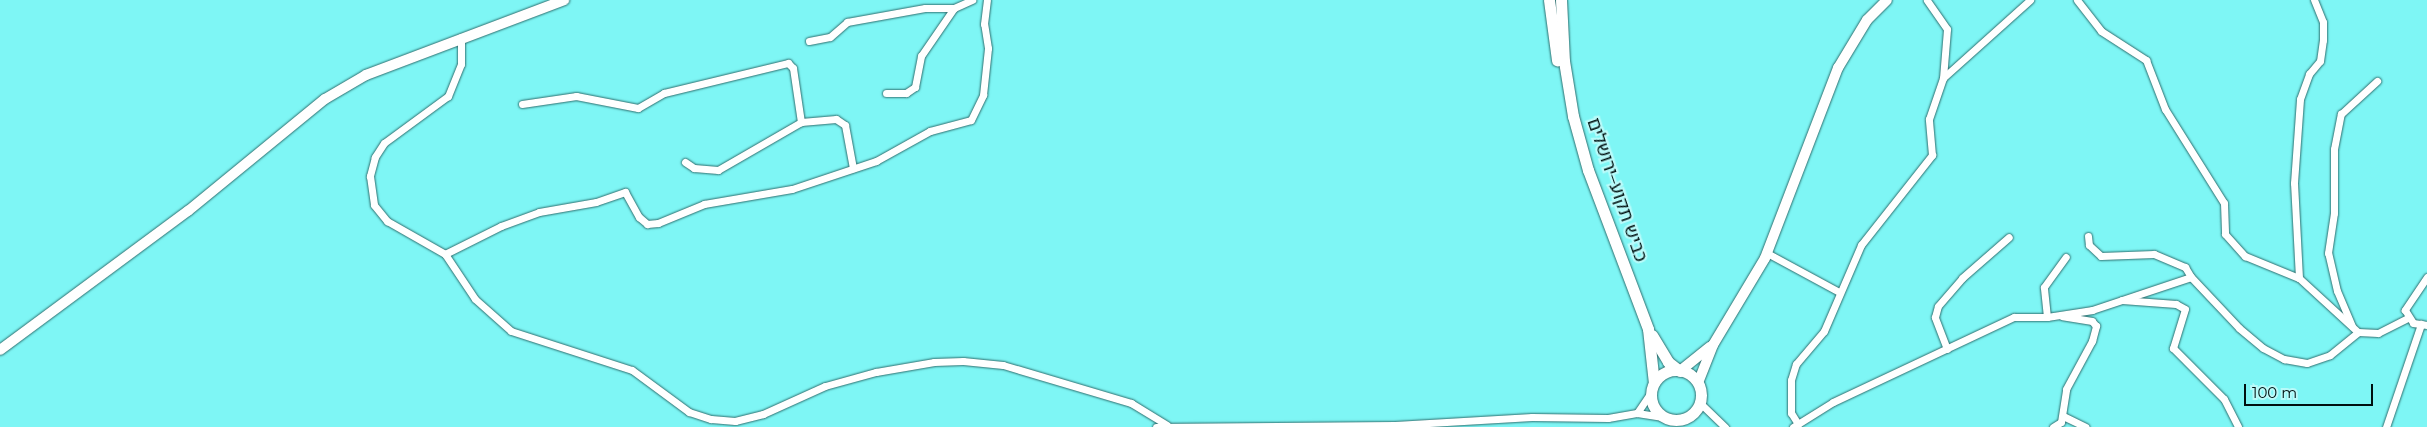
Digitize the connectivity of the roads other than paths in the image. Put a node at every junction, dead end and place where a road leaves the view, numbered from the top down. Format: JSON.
{"nodes":[{"id":1,"x":564,"y":0,"type":"edge"},
{"id":2,"x":972,"y":0,"type":"edge"},
{"id":3,"x":987,"y":0,"type":"edge"},
{"id":4,"x":1549,"y":0,"type":"edge"},
{"id":5,"x":1561,"y":0,"type":"edge"},
{"id":6,"x":1887,"y":0,"type":"edge"},
{"id":7,"x":1927,"y":0,"type":"edge"},
{"id":8,"x":2030,"y":0,"type":"edge"},
{"id":9,"x":2078,"y":0,"type":"edge"},
{"id":10,"x":2314,"y":0,"type":"edge"},
{"id":11,"x":954,"y":8,"type":"junction"},
{"id":12,"x":461,"y":37,"type":"junction"},
{"id":13,"x":809,"y":41,"type":"dead end"},
{"id":14,"x":1943,"y":78,"type":"junction"},
{"id":15,"x":2377,"y":80,"type":"dead end"},
{"id":16,"x":886,"y":93,"type":"dead end"},
{"id":17,"x":1570,"y":95,"type":"junction"},
{"id":18,"x":522,"y":104,"type":"dead end"},
{"id":19,"x":801,"y":122,"type":"junction"},
{"id":20,"x":685,"y":162,"type":"dead end"},
{"id":21,"x":853,"y":168,"type":"junction"},
{"id":22,"x":2088,"y":236,"type":"dead end"},
{"id":23,"x":2009,"y":237,"type":"dead end"},
{"id":24,"x":1767,"y":253,"type":"junction"},
{"id":25,"x":445,"y":254,"type":"junction"},
{"id":26,"x":2066,"y":257,"type":"dead end"},
{"id":27,"x":2191,"y":277,"type":"junction"},
{"id":28,"x":2427,"y":277,"type":"edge"},
{"id":29,"x":2299,"y":278,"type":"junction"},
{"id":30,"x":1839,"y":292,"type":"junction"},
{"id":31,"x":2119,"y":300,"type":"junction"},
{"id":32,"x":2057,"y":315,"type":"junction"},
{"id":33,"x":2047,"y":317,"type":"junction"},
{"id":34,"x":2407,"y":318,"type":"junction"},
{"id":35,"x":2424,"y":325,"type":"edge"},
{"id":36,"x":1648,"y":330,"type":"junction"},
{"id":37,"x":2356,"y":330,"type":"junction"},
{"id":38,"x":1713,"y":345,"type":"junction"},
{"id":39,"x":1947,"y":349,"type":"junction"},
{"id":40,"x":0,"y":350,"type":"edge"},
{"id":41,"x":1680,"y":371,"type":"junction"},
{"id":42,"x":1698,"y":383,"type":"junction"},
{"id":43,"x":1653,"y":387,"type":"junction"},
{"id":44,"x":1700,"y":403,"type":"junction"},
{"id":45,"x":1637,"y":413,"type":"junction"},
{"id":46,"x":1692,"y":414,"type":"junction"},
{"id":47,"x":1663,"y":416,"type":"junction"},
{"id":48,"x":2062,"y":416,"type":"junction"},
{"id":49,"x":1680,"y":424,"type":"edge"},
{"id":50,"x":1167,"y":425,"type":"junction"},
{"id":51,"x":1795,"y":426,"type":"edge"},
{"id":52,"x":2057,"y":426,"type":"edge"},
{"id":53,"x":1156,"y":427,"type":"edge"},
{"id":54,"x":1692,"y":427,"type":"edge"},
{"id":55,"x":1725,"y":427,"type":"edge"},
{"id":56,"x":2086,"y":427,"type":"edge"},
{"id":57,"x":2238,"y":427,"type":"edge"},
{"id":58,"x":2386,"y":427,"type":"edge"}],
"edges":[{"from":1,"to":12,"type":"main road"},
{"from":2,"to":11,"type":"street"},
{"from":3,"to":21,"type":"street"},
{"from":4,"to":17,"type":"main road"},
{"from":5,"to":17,"type":"main road","name":"כביש תקוע–ירושלים"},
{"from":6,"to":24,"type":"main road"},
{"from":7,"to":14,"type":"street"},
{"from":8,"to":14,"type":"street"},
{"from":9,"to":29,"type":"street"},
{"from":10,"to":29,"type":"street"},
{"from":11,"to":13,"type":"street"},
{"from":11,"to":16,"type":"street"},
{"from":12,"to":25,"type":"street"},
{"from":12,"to":40,"type":"main road"},
{"from":14,"to":30,"type":"street"},
{"from":15,"to":37,"type":"street"},
{"from":17,"to":36,"type":"main road","name":"כביש תקוע–ירושלים"},
{"from":18,"to":19,"type":"street"},
{"from":19,"to":20,"type":"street"},
{"from":19,"to":21,"type":"street"},
{"from":21,"to":25,"type":"street"},
{"from":22,"to":27,"type":"street"},
{"from":23,"to":39,"type":"street"},
{"from":24,"to":30,"type":"street"},
{"from":24,"to":38,"type":"main road"},
{"from":25,"to":50,"type":"street"},
{"from":26,"to":33,"type":"street"},
{"from":27,"to":31,"type":"street"},
{"from":27,"to":37,"type":"street"},
{"from":28,"to":34,"type":"street"},
{"from":29,"to":37,"type":"street"},
{"from":30,"to":51,"type":"street"},
{"from":31,"to":32,"type":"street"},
{"from":31,"to":57,"type":"street"},
{"from":32,"to":33,"type":"street"},
{"from":32,"to":48,"type":"street"},
{"from":33,"to":39,"type":"street"},
{"from":34,"to":35,"type":"street"},
{"from":34,"to":37,"type":"street"},
{"from":35,"to":58,"type":"street"},
{"from":36,"to":41,"type":"main road","name":"כביש תקוע–ירושלים"},
{"from":36,"to":43,"type":"main road","name":"כביש תקוע–ירושלים"},
{"from":38,"to":41,"type":"main road"},
{"from":38,"to":42,"type":"main road"},
{"from":39,"to":51,"type":"street"},
{"from":41,"to":42,"type":"main road"},
{"from":41,"to":43,"type":"main road"},
{"from":42,"to":44,"type":"main road"},
{"from":43,"to":45,"type":"street"},
{"from":43,"to":47,"type":"main road"},
{"from":44,"to":46,"type":"main road"},
{"from":44,"to":55,"type":"street"},
{"from":45,"to":47,"type":"street"},
{"from":45,"to":50,"type":"street"},
{"from":46,"to":49,"type":"main road"},
{"from":46,"to":54,"type":"main road"},
{"from":47,"to":49,"type":"main road"},
{"from":48,"to":52,"type":"street"},
{"from":48,"to":56,"type":"street"},
{"from":50,"to":53,"type":"street"}]}
